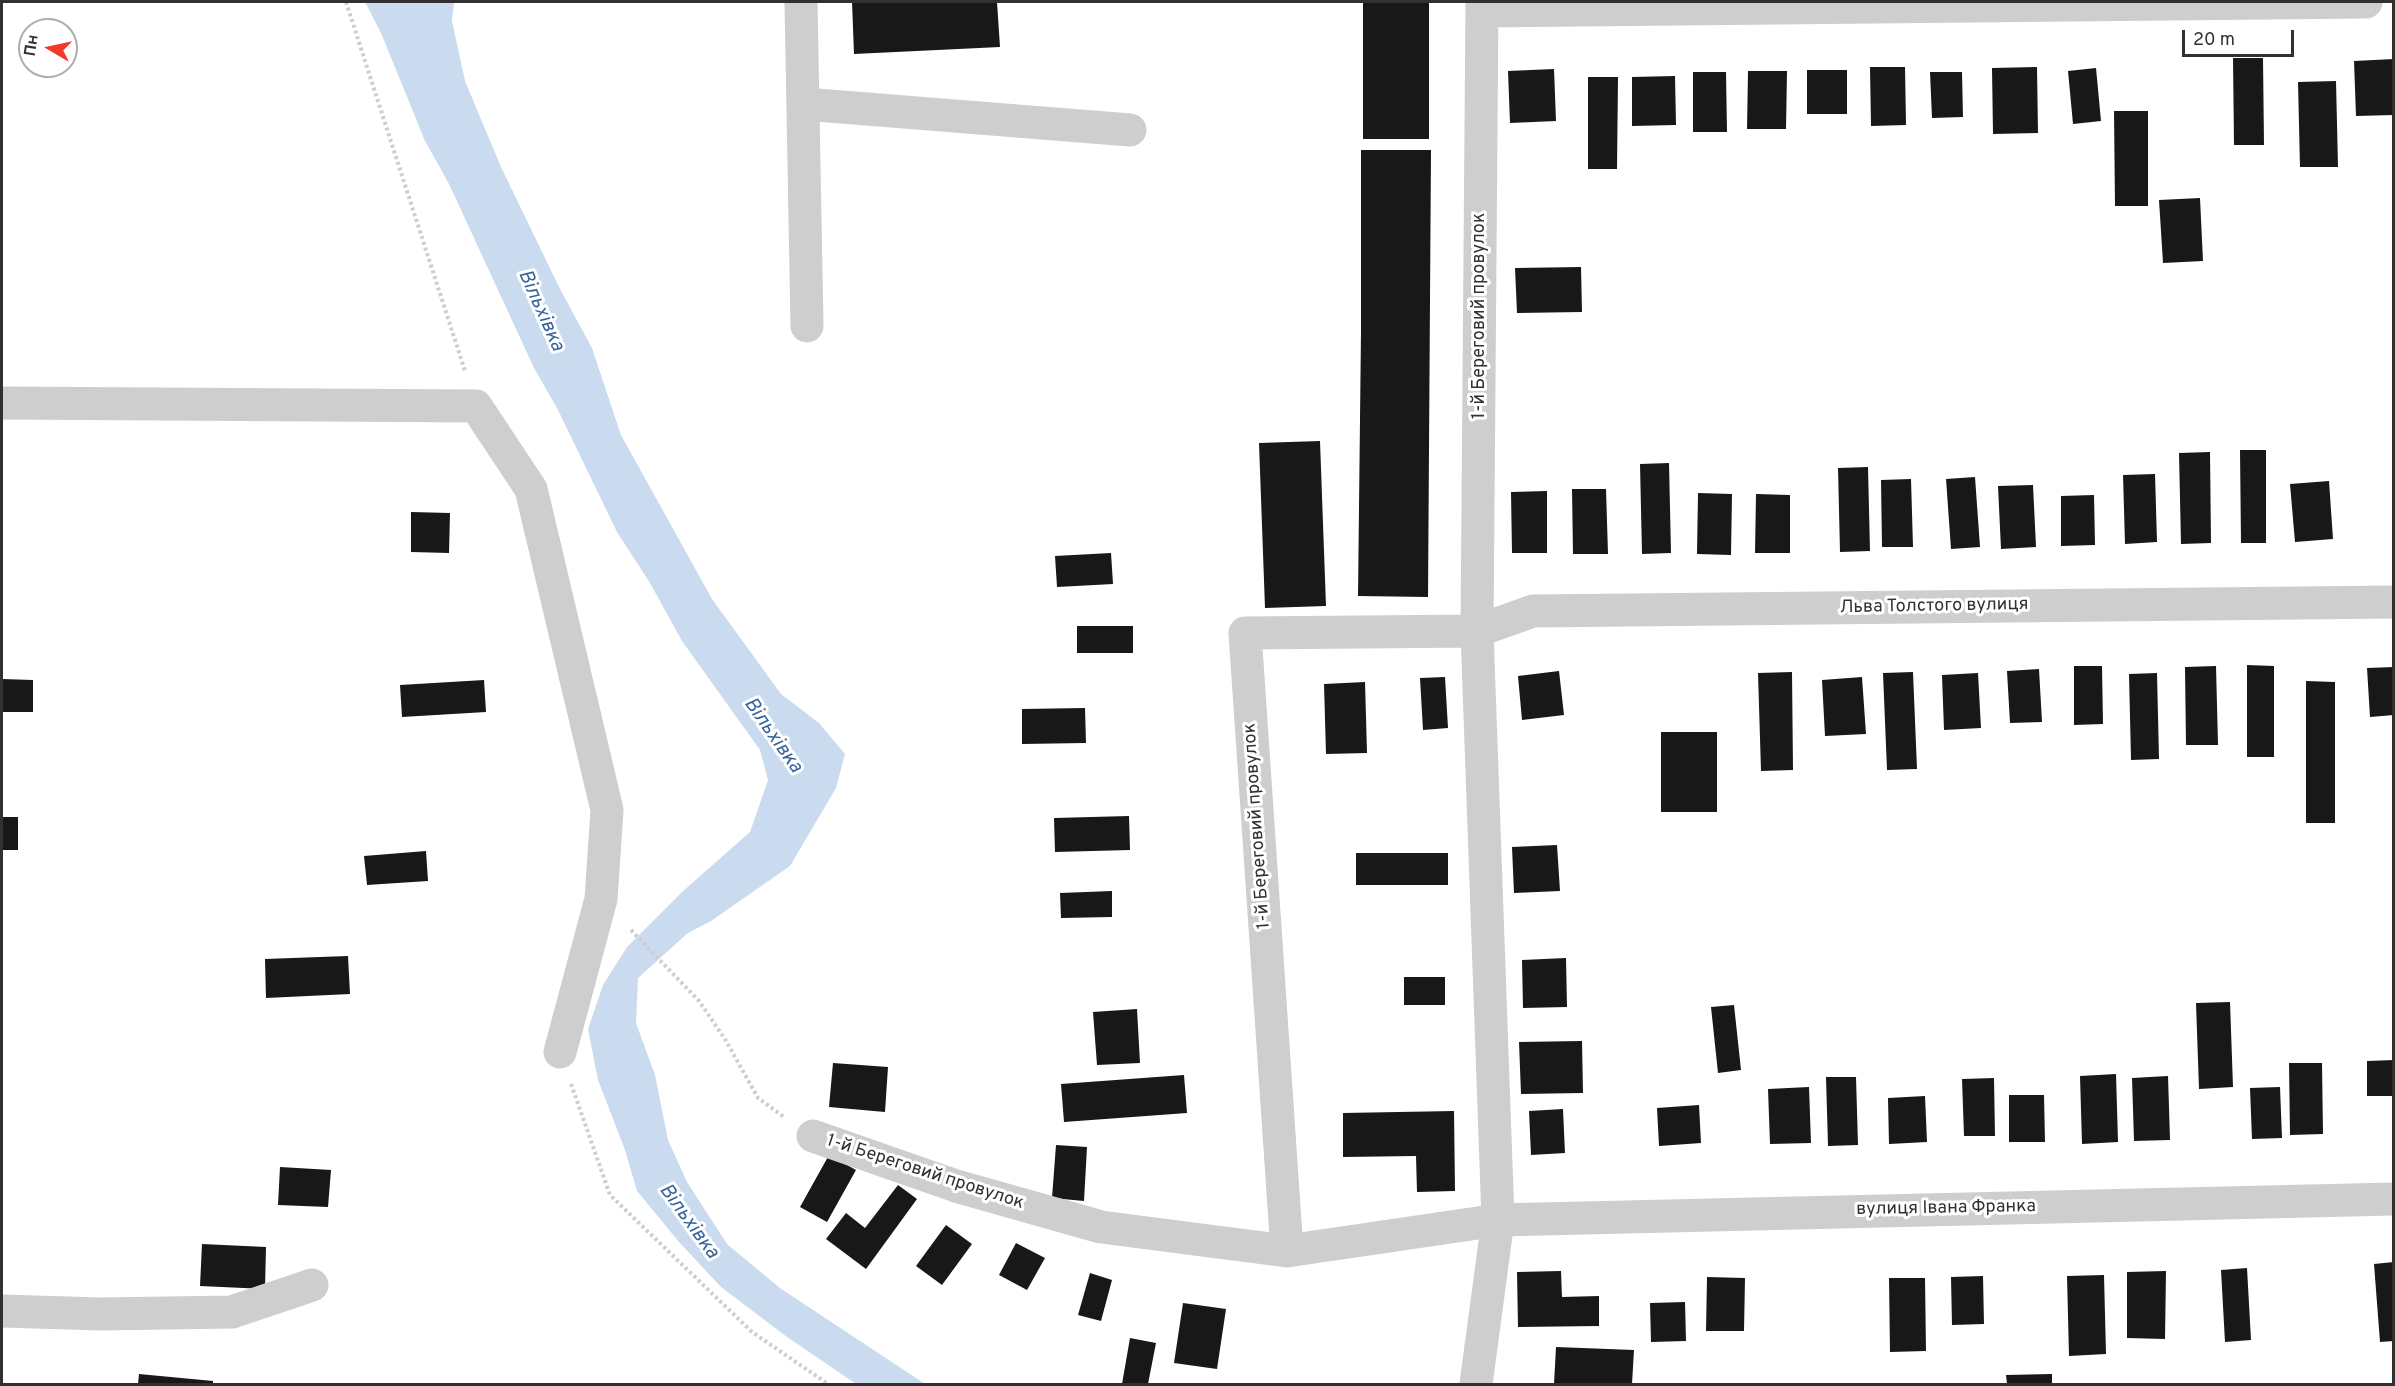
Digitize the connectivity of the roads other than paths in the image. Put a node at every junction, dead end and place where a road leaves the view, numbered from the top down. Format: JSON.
{"nodes":[{"id":1,"x":801,"y":2,"type":"edge"},
{"id":2,"x":2366,"y":2,"type":"edge"},
{"id":3,"x":1482,"y":6,"type":"edge"},
{"id":4,"x":804,"y":104,"type":"junction"},
{"id":5,"x":1130,"y":130,"type":"dead end"},
{"id":6,"x":807,"y":326,"type":"dead end"},
{"id":7,"x":2,"y":403,"type":"edge"},
{"id":8,"x":2394,"y":602,"type":"edge"},
{"id":9,"x":1477,"y":631,"type":"junction"},
{"id":10,"x":560,"y":1052,"type":"road end"},
{"id":11,"x":813,"y":1137,"type":"road end"},
{"id":12,"x":2394,"y":1199,"type":"edge"},
{"id":13,"x":1498,"y":1220,"type":"junction"},
{"id":14,"x":1287,"y":1251,"type":"junction"},
{"id":15,"x":312,"y":1285,"type":"dead end"},
{"id":16,"x":2,"y":1311,"type":"edge"},
{"id":17,"x":1476,"y":1384,"type":"edge"}],
"edges":[{"from":1,"to":4,"type":"street"},
{"from":2,"to":3,"type":"street"},
{"from":3,"to":9,"type":"street","name":"1-й Береговий провулок"},
{"from":4,"to":5,"type":"street"},
{"from":4,"to":6,"type":"street"},
{"from":7,"to":10,"type":"street"},
{"from":8,"to":9,"type":"street","name":"Льва Толстого вулиця"},
{"from":9,"to":13,"type":"street","name":"1-й Береговий провулок"},
{"from":9,"to":14,"type":"street","name":"1-й Береговий провулок"},
{"from":11,"to":14,"type":"street","name":"1-й Береговий провулок"},
{"from":12,"to":13,"type":"street","name":"вулиця Івана Франка"},
{"from":13,"to":14,"type":"street","name":"1-й Береговий провулок"},
{"from":13,"to":17,"type":"street","name":"1-й Береговий провулок"},
{"from":15,"to":16,"type":"street"}]}
